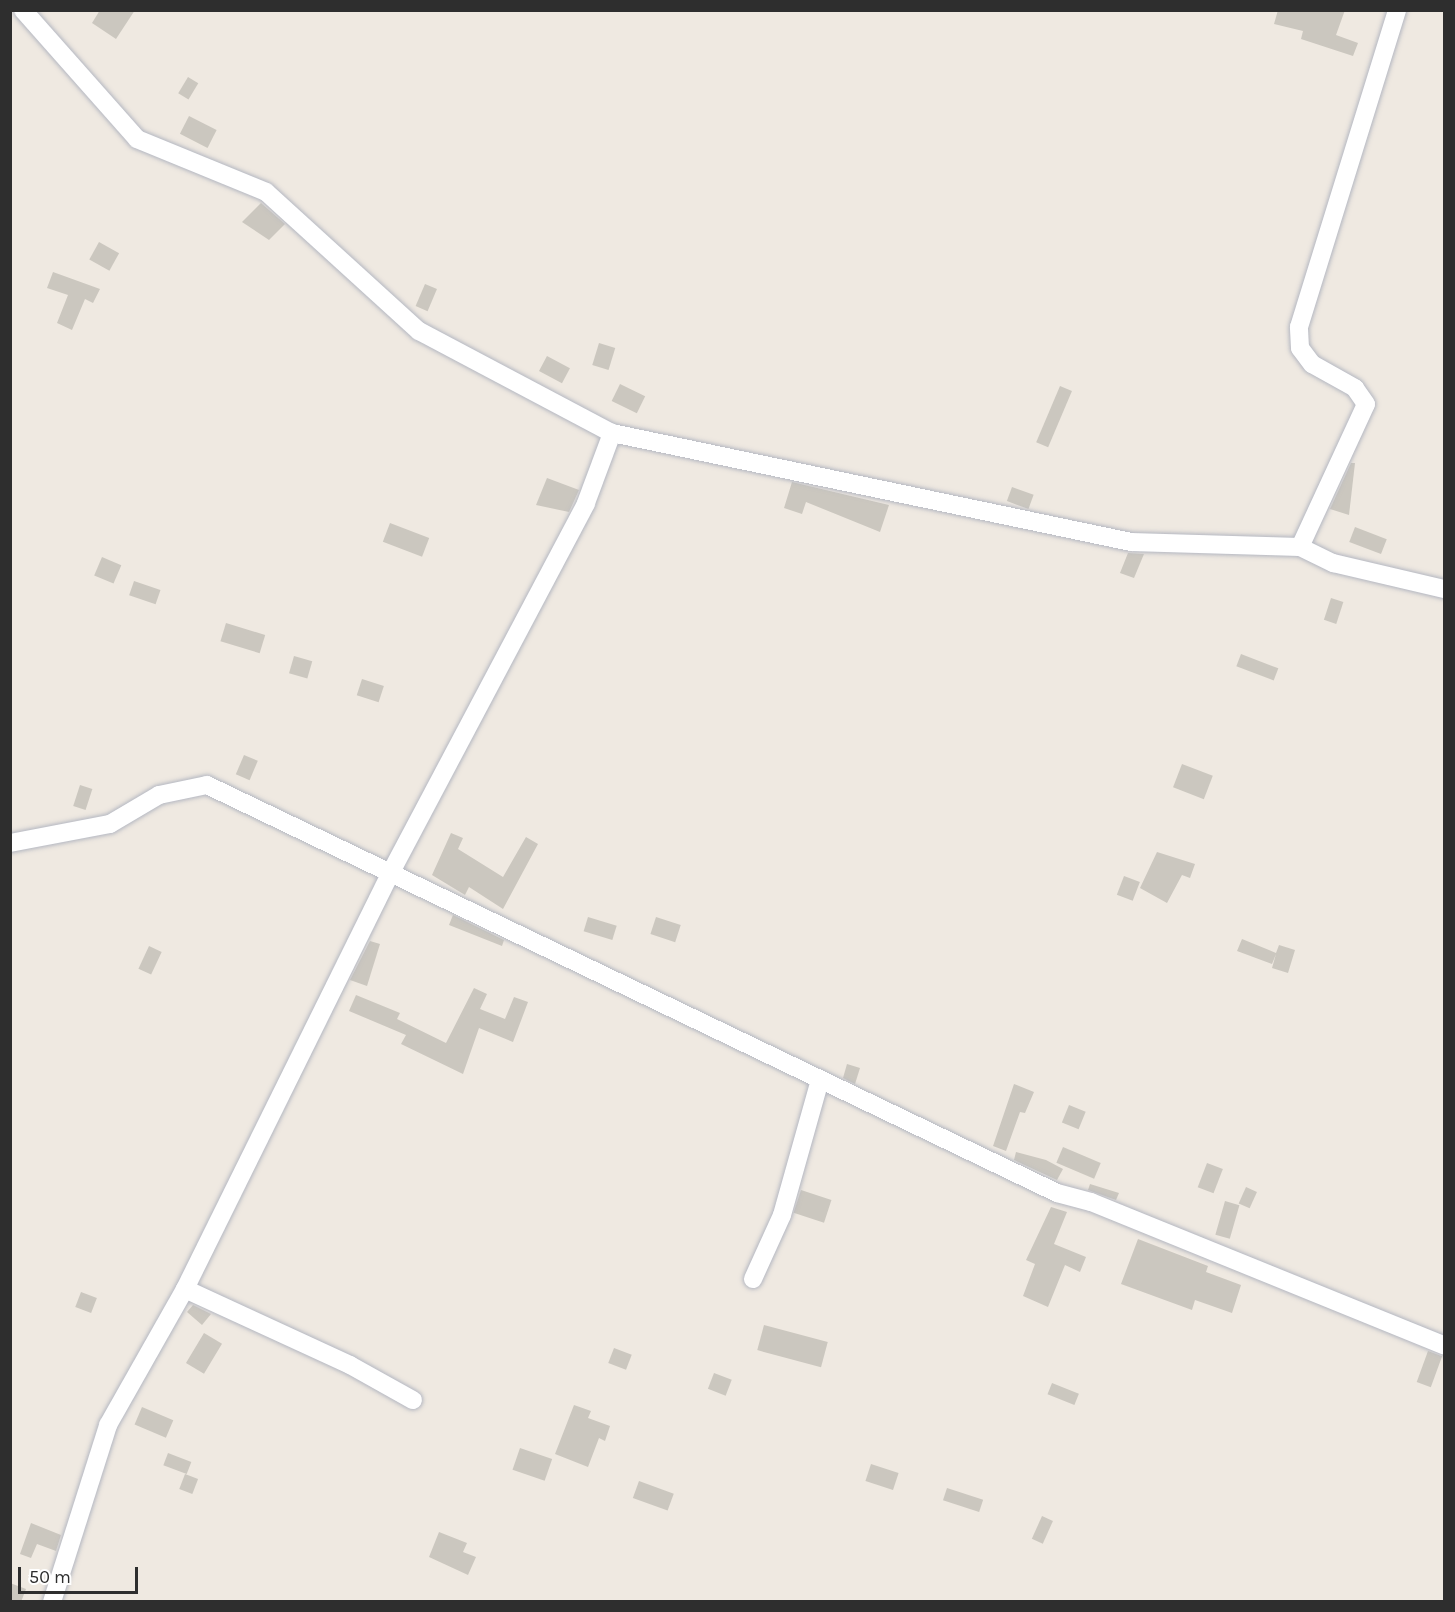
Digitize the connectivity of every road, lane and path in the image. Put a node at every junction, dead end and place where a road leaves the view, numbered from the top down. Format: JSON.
{"nodes":[{"id":1,"x":23,"y":10,"type":"edge"},
{"id":2,"x":1397,"y":10,"type":"edge"},
{"id":3,"x":612,"y":433,"type":"junction"},
{"id":4,"x":1300,"y":547,"type":"junction"},
{"id":5,"x":1444,"y":588,"type":"edge"},
{"id":6,"x":10,"y":843,"type":"edge"},
{"id":7,"x":391,"y":872,"type":"junction"},
{"id":8,"x":820,"y":1080,"type":"junction"},
{"id":9,"x":753,"y":1279,"type":"dead end"},
{"id":10,"x":185,"y":1289,"type":"junction"},
{"id":11,"x":1444,"y":1345,"type":"edge"},
{"id":12,"x":413,"y":1400,"type":"dead end"},
{"id":13,"x":52,"y":1602,"type":"edge"}],
"edges":[{"from":1,"to":3,"type":"street"},
{"from":2,"to":4,"type":"street"},
{"from":3,"to":4,"type":"street"},
{"from":3,"to":7,"type":"street"},
{"from":4,"to":5,"type":"street"},
{"from":6,"to":7,"type":"street"},
{"from":7,"to":8,"type":"street"},
{"from":7,"to":10,"type":"street"},
{"from":8,"to":9,"type":"street"},
{"from":8,"to":11,"type":"street"},
{"from":10,"to":12,"type":"street"},
{"from":10,"to":13,"type":"street"}]}
